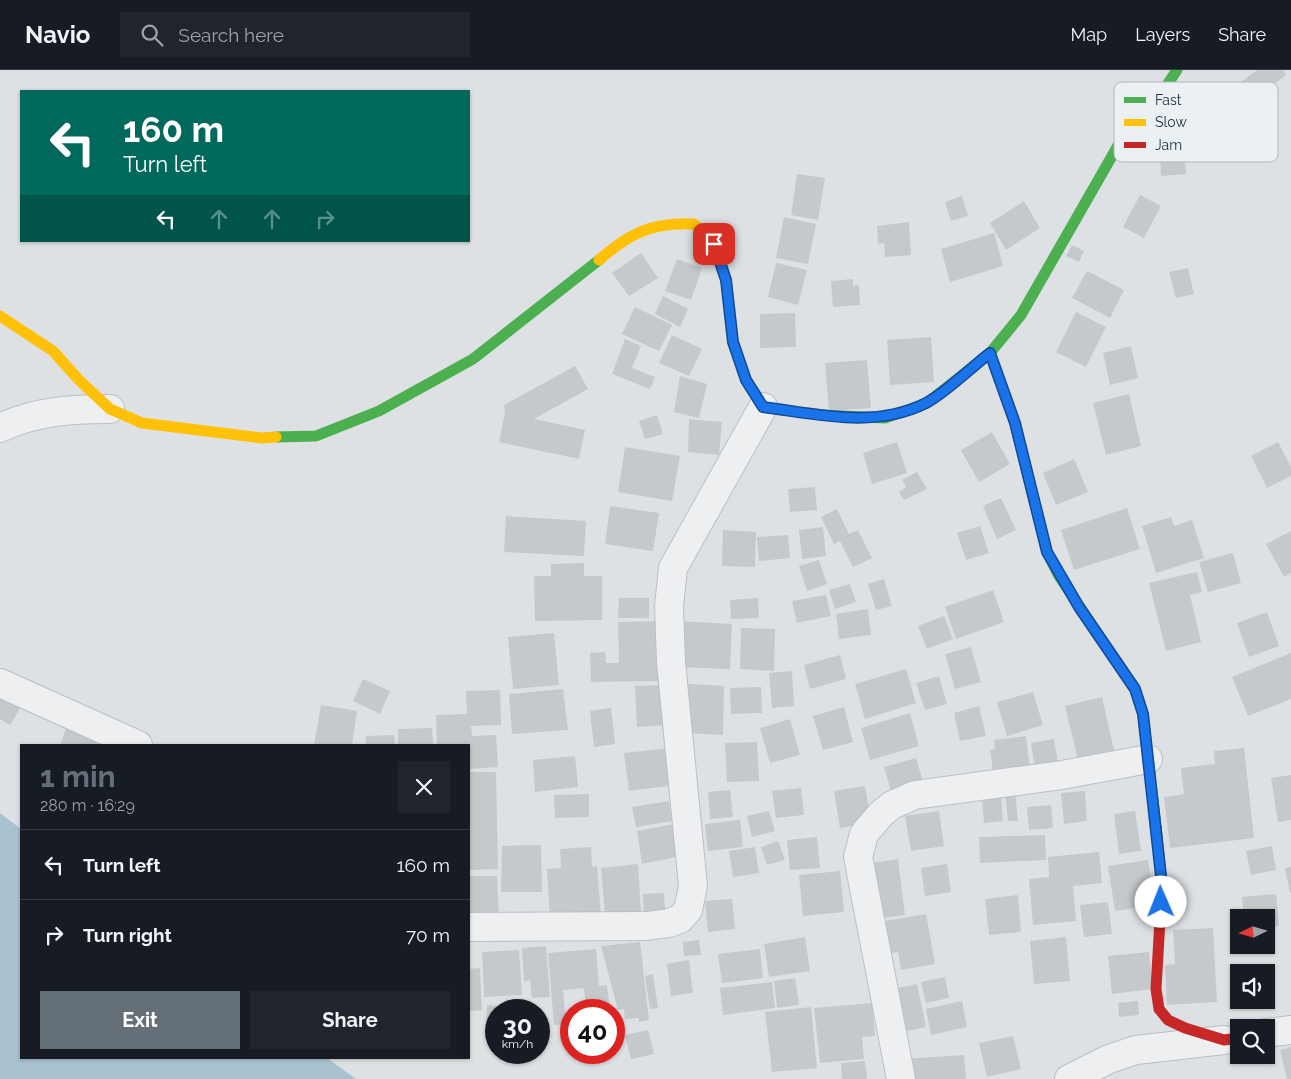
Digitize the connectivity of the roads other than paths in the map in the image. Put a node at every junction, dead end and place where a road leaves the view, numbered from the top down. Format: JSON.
{"nodes":[{"id":1,"x":1177,"y":70,"type":"edge"},
{"id":2,"x":1170,"y":82,"type":"edge"},
{"id":3,"x":1114,"y":152,"type":"edge"},
{"id":4,"x":0,"y":316,"type":"edge"},
{"id":5,"x":990,"y":353,"type":"junction"},
{"id":6,"x":763,"y":407,"type":"junction"},
{"id":7,"x":110,"y":409,"type":"junction"},
{"id":8,"x":0,"y":428,"type":"edge"},
{"id":9,"x":0,"y":683,"type":"edge"},
{"id":10,"x":136,"y":744,"type":"edge"},
{"id":11,"x":1148,"y":759,"type":"junction"},
{"id":12,"x":470,"y":927,"type":"edge"},
{"id":13,"x":1291,"y":1030,"type":"edge"},
{"id":14,"x":1275,"y":1033,"type":"edge"},
{"id":15,"x":1230,"y":1039,"type":"edge"},
{"id":16,"x":1230,"y":1039,"type":"edge"},
{"id":17,"x":901,"y":1079,"type":"edge"},
{"id":18,"x":1069,"y":1079,"type":"edge"}],
"edges":[{"from":1,"to":2,"type":"street"},
{"from":3,"to":5,"type":"street"},
{"from":4,"to":7,"type":"street"},
{"from":5,"to":6,"type":"street"},
{"from":5,"to":11,"type":"street"},
{"from":6,"to":7,"type":"street"},
{"from":6,"to":12,"type":"street"},
{"from":7,"to":8,"type":"street"},
{"from":9,"to":10,"type":"street"},
{"from":11,"to":15,"type":"street"},
{"from":11,"to":17,"type":"street"},
{"from":13,"to":14,"type":"street"},
{"from":16,"to":18,"type":"street"}]}
